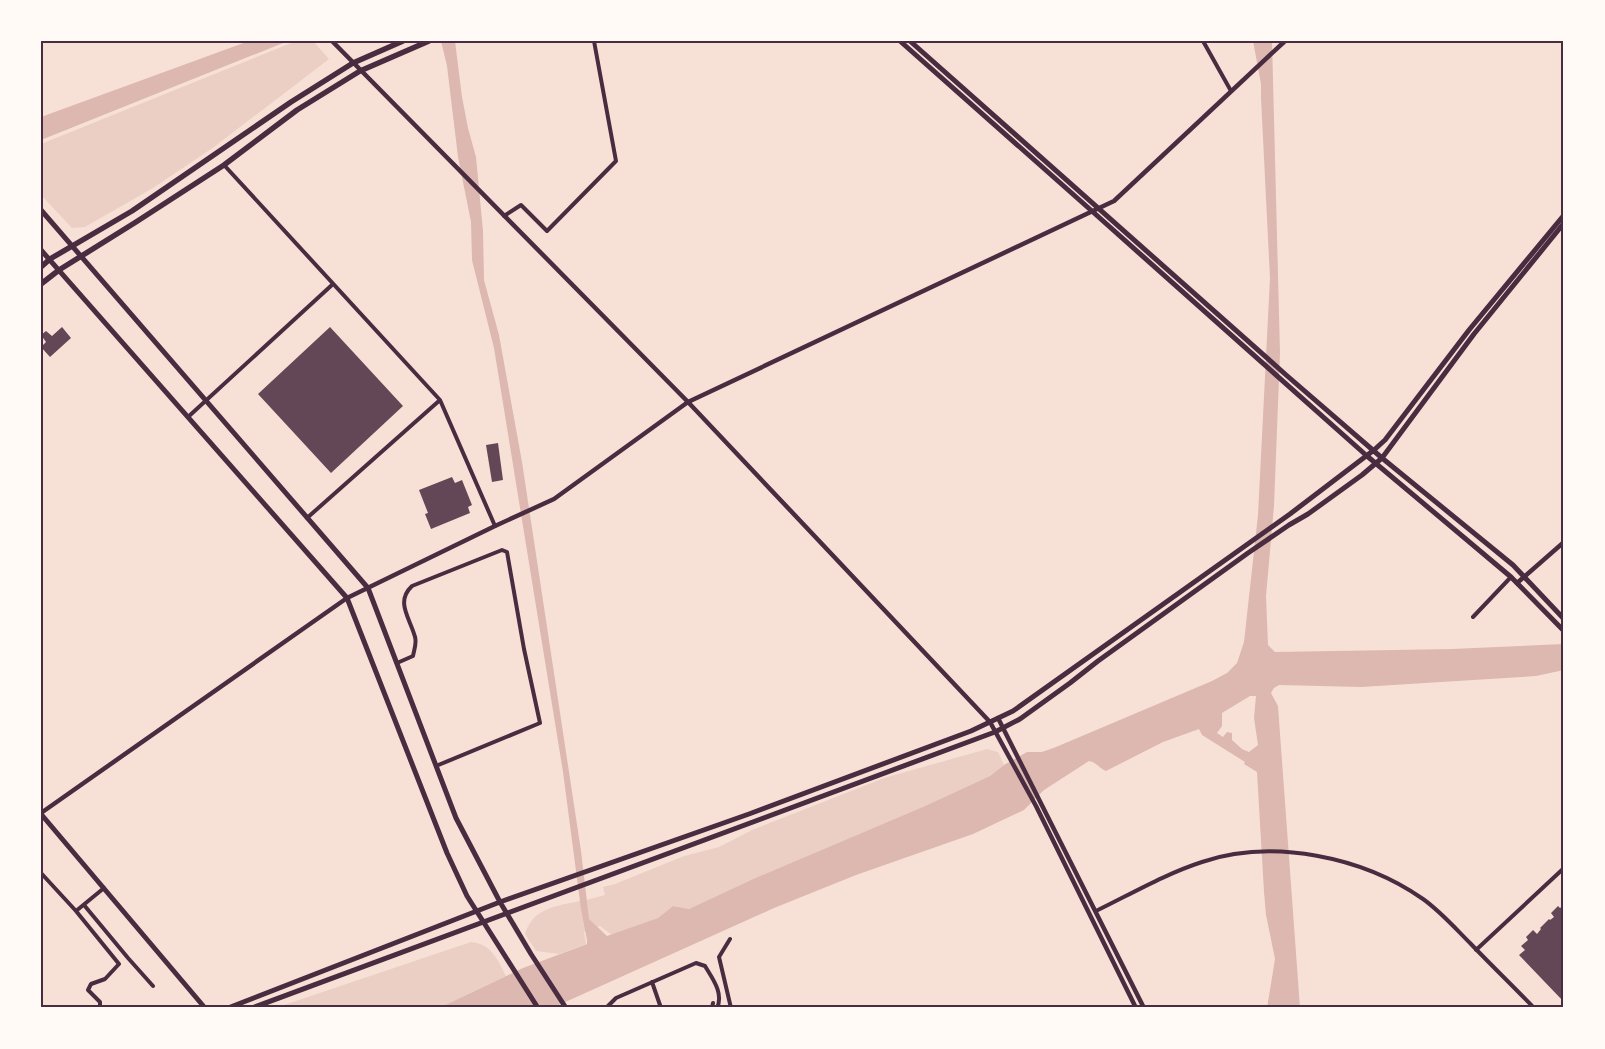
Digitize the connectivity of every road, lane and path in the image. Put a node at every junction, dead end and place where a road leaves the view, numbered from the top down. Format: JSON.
{"nodes":[{"id":1,"x":332,"y":41,"type":"edge"},
{"id":2,"x":404,"y":41,"type":"edge"},
{"id":3,"x":429,"y":41,"type":"edge"},
{"id":4,"x":594,"y":41,"type":"edge"},
{"id":5,"x":900,"y":41,"type":"edge"},
{"id":6,"x":910,"y":41,"type":"edge"},
{"id":7,"x":1202,"y":41,"type":"edge"},
{"id":8,"x":1284,"y":41,"type":"edge"},
{"id":9,"x":353,"y":63,"type":"junction"},
{"id":10,"x":360,"y":71,"type":"junction"},
{"id":11,"x":1231,"y":91,"type":"junction"},
{"id":12,"x":224,"y":165,"type":"junction"},
{"id":13,"x":41,"y":210,"type":"edge"},
{"id":14,"x":1096,"y":210,"type":"junction"},
{"id":15,"x":1564,"y":215,"type":"edge"},
{"id":16,"x":504,"y":216,"type":"junction"},
{"id":17,"x":1564,"y":223,"type":"edge"},
{"id":18,"x":72,"y":246,"type":"junction"},
{"id":19,"x":41,"y":250,"type":"edge"},
{"id":20,"x":82,"y":256,"type":"junction"},
{"id":21,"x":50,"y":259,"type":"junction"},
{"id":22,"x":41,"y":267,"type":"edge"},
{"id":23,"x":59,"y":270,"type":"junction"},
{"id":24,"x":41,"y":284,"type":"edge"},
{"id":25,"x":334,"y":284,"type":"junction"},
{"id":26,"x":206,"y":400,"type":"junction"},
{"id":27,"x":440,"y":400,"type":"junction"},
{"id":28,"x":688,"y":402,"type":"junction"},
{"id":29,"x":188,"y":417,"type":"junction"},
{"id":30,"x":1374,"y":450,"type":"junction"},
{"id":31,"x":1367,"y":456,"type":"junction"},
{"id":32,"x":1382,"y":458,"type":"junction"},
{"id":33,"x":1376,"y":463,"type":"junction"},
{"id":34,"x":307,"y":518,"type":"junction"},
{"id":35,"x":495,"y":526,"type":"junction"},
{"id":36,"x":1564,"y":542,"type":"edge"},
{"id":37,"x":1524,"y":576,"type":"junction"},
{"id":38,"x":1511,"y":577,"type":"junction"},
{"id":39,"x":1517,"y":583,"type":"junction"},
{"id":40,"x":368,"y":588,"type":"junction"},
{"id":41,"x":347,"y":598,"type":"junction"},
{"id":42,"x":1473,"y":617,"type":"dead end"},
{"id":43,"x":1564,"y":619,"type":"edge"},
{"id":44,"x":1564,"y":631,"type":"edge"},
{"id":45,"x":397,"y":663,"type":"junction"},
{"id":46,"x":998,"y":718,"type":"junction"},
{"id":47,"x":990,"y":722,"type":"junction"},
{"id":48,"x":1002,"y":727,"type":"junction"},
{"id":49,"x":995,"y":732,"type":"junction"},
{"id":50,"x":436,"y":766,"type":"junction"},
{"id":51,"x":41,"y":814,"type":"edge"},
{"id":52,"x":1564,"y":868,"type":"edge"},
{"id":53,"x":41,"y":872,"type":"edge"},
{"id":54,"x":104,"y":888,"type":"junction"},
{"id":55,"x":500,"y":902,"type":"junction"},
{"id":56,"x":84,"y":905,"type":"junction"},
{"id":57,"x":76,"y":911,"type":"junction"},
{"id":58,"x":1096,"y":911,"type":"junction"},
{"id":59,"x":477,"y":912,"type":"junction"},
{"id":60,"x":506,"y":913,"type":"junction"},
{"id":61,"x":483,"y":922,"type":"junction"},
{"id":62,"x":730,"y":939,"type":"dead end"},
{"id":63,"x":1476,"y":950,"type":"junction"},
{"id":64,"x":128,"y":958,"type":"junction"},
{"id":65,"x":119,"y":964,"type":"junction"},
{"id":66,"x":652,"y":982,"type":"junction"},
{"id":67,"x":153,"y":986,"type":"dead end"},
{"id":68,"x":565,"y":1006,"type":"edge"},
{"id":69,"x":100,"y":1008,"type":"edge"},
{"id":70,"x":205,"y":1008,"type":"edge"},
{"id":71,"x":228,"y":1008,"type":"edge"},
{"id":72,"x":252,"y":1008,"type":"edge"},
{"id":73,"x":538,"y":1008,"type":"edge"},
{"id":74,"x":606,"y":1008,"type":"edge"},
{"id":75,"x":662,"y":1008,"type":"edge"},
{"id":76,"x":717,"y":1008,"type":"edge"},
{"id":77,"x":730,"y":1008,"type":"edge"},
{"id":78,"x":1136,"y":1008,"type":"edge"},
{"id":79,"x":1144,"y":1008,"type":"edge"},
{"id":80,"x":1534,"y":1008,"type":"edge"}],
"edges":[{"from":1,"to":9,"type":"street"},
{"from":2,"to":9,"type":"main road"},
{"from":3,"to":10,"type":"main road"},
{"from":4,"to":16,"type":"street"},
{"from":5,"to":14,"type":"main road"},
{"from":6,"to":14,"type":"main road"},
{"from":7,"to":11,"type":"street"},
{"from":8,"to":11,"type":"street"},
{"from":9,"to":10,"type":"street"},
{"from":9,"to":18,"type":"main road"},
{"from":10,"to":12,"type":"main road"},
{"from":10,"to":16,"type":"street"},
{"from":11,"to":14,"type":"street"},
{"from":12,"to":20,"type":"main road"},
{"from":12,"to":25,"type":"street"},
{"from":13,"to":18,"type":"main road"},
{"from":14,"to":28,"type":"street"},
{"from":14,"to":30,"type":"main road"},
{"from":14,"to":31,"type":"main road"},
{"from":15,"to":30,"type":"main road"},
{"from":16,"to":28,"type":"street"},
{"from":17,"to":32,"type":"main road"},
{"from":18,"to":20,"type":"main road"},
{"from":18,"to":21,"type":"main road"},
{"from":19,"to":21,"type":"main road"},
{"from":20,"to":23,"type":"main road"},
{"from":20,"to":26,"type":"main road"},
{"from":21,"to":22,"type":"main road"},
{"from":21,"to":23,"type":"main road"},
{"from":23,"to":24,"type":"main road"},
{"from":23,"to":29,"type":"main road"},
{"from":25,"to":26,"type":"street"},
{"from":25,"to":27,"type":"street"},
{"from":26,"to":29,"type":"street"},
{"from":26,"to":34,"type":"main road"},
{"from":27,"to":34,"type":"street"},
{"from":27,"to":35,"type":"street"},
{"from":28,"to":35,"type":"street"},
{"from":28,"to":47,"type":"street"},
{"from":29,"to":41,"type":"main road"},
{"from":30,"to":31,"type":"main road"},
{"from":30,"to":32,"type":"main road"},
{"from":31,"to":33,"type":"main road"},
{"from":31,"to":46,"type":"main road"},
{"from":32,"to":33,"type":"main road"},
{"from":32,"to":37,"type":"main road"},
{"from":33,"to":38,"type":"main road"},
{"from":33,"to":48,"type":"main road"},
{"from":34,"to":40,"type":"main road"},
{"from":35,"to":40,"type":"street"},
{"from":36,"to":37,"type":"street"},
{"from":37,"to":39,"type":"street"},
{"from":37,"to":43,"type":"main road"},
{"from":38,"to":39,"type":"main road"},
{"from":38,"to":42,"type":"street"},
{"from":39,"to":44,"type":"main road"},
{"from":40,"to":41,"type":"street"},
{"from":40,"to":45,"type":"main road"},
{"from":41,"to":51,"type":"street"},
{"from":41,"to":59,"type":"main road"},
{"from":45,"to":50,"type":"main road"},
{"from":45,"to":50,"type":"street"},
{"from":46,"to":47,"type":"main road"},
{"from":46,"to":48,"type":"street"},
{"from":47,"to":49,"type":"street"},
{"from":47,"to":55,"type":"main road"},
{"from":48,"to":49,"type":"main road"},
{"from":48,"to":58,"type":"street"},
{"from":49,"to":60,"type":"main road"},
{"from":49,"to":78,"type":"street"},
{"from":50,"to":55,"type":"main road"},
{"from":51,"to":54,"type":"main road"},
{"from":52,"to":63,"type":"street"},
{"from":53,"to":57,"type":"street"},
{"from":54,"to":56,"type":"street"},
{"from":54,"to":70,"type":"main road"},
{"from":55,"to":59,"type":"main road"},
{"from":55,"to":60,"type":"main road"},
{"from":56,"to":57,"type":"street"},
{"from":56,"to":64,"type":"street"},
{"from":57,"to":65,"type":"street"},
{"from":58,"to":63,"type":"street"},
{"from":58,"to":79,"type":"street"},
{"from":59,"to":61,"type":"main road"},
{"from":59,"to":71,"type":"main road"},
{"from":60,"to":61,"type":"main road"},
{"from":60,"to":68,"type":"main road"},
{"from":61,"to":72,"type":"main road"},
{"from":61,"to":73,"type":"main road"},
{"from":62,"to":77,"type":"street"},
{"from":63,"to":80,"type":"street"},
{"from":64,"to":65,"type":"street"},
{"from":64,"to":67,"type":"street"},
{"from":65,"to":69,"type":"street"},
{"from":66,"to":74,"type":"street"},
{"from":66,"to":75,"type":"street"},
{"from":66,"to":76,"type":"street"}]}
